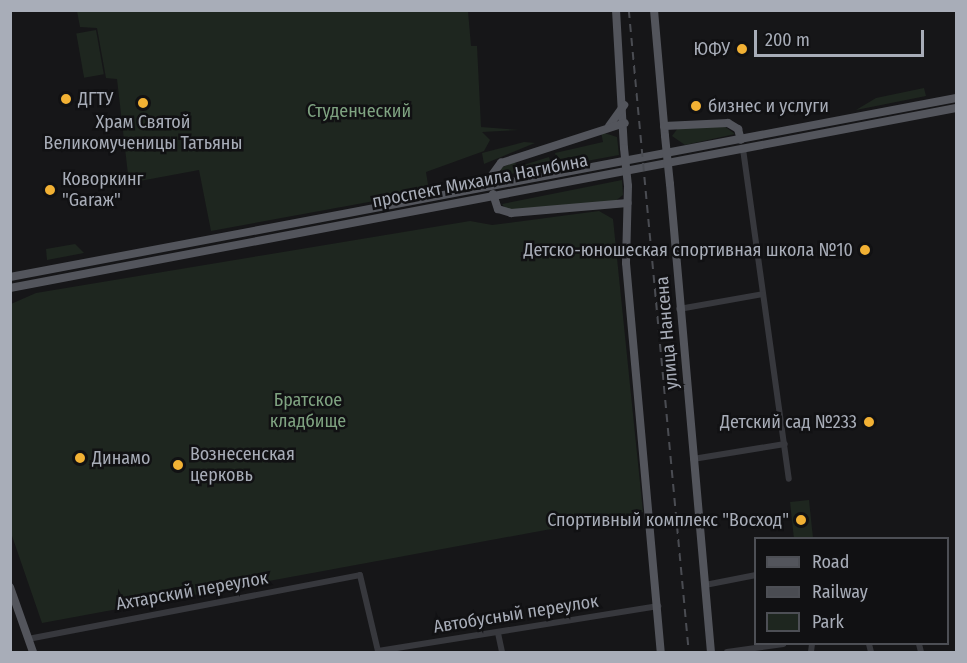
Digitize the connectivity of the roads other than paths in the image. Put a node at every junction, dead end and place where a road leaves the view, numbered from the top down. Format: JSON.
{"nodes":[{"id":1,"x":616,"y":10,"type":"edge"},
{"id":2,"x":654,"y":10,"type":"edge"},
{"id":3,"x":957,"y":98,"type":"edge"},
{"id":4,"x":625,"y":103,"type":"junction"},
{"id":5,"x":957,"y":108,"type":"edge"},
{"id":6,"x":626,"y":123,"type":"junction"},
{"id":7,"x":663,"y":126,"type":"junction"},
{"id":8,"x":607,"y":127,"type":"junction"},
{"id":9,"x":624,"y":139,"type":"junction"},
{"id":10,"x":741,"y":140,"type":"junction"},
{"id":11,"x":743,"y":149,"type":"junction"},
{"id":12,"x":491,"y":175,"type":"junction"},
{"id":13,"x":497,"y":184,"type":"junction"},
{"id":14,"x":484,"y":186,"type":"junction"},
{"id":15,"x":492,"y":194,"type":"junction"},
{"id":16,"x":628,"y":203,"type":"junction"},
{"id":17,"x":10,"y":276,"type":"edge"},
{"id":18,"x":10,"y":288,"type":"edge"},
{"id":19,"x":763,"y":294,"type":"junction"},
{"id":20,"x":679,"y":309,"type":"junction"},
{"id":21,"x":785,"y":444,"type":"junction"},
{"id":22,"x":693,"y":459,"type":"junction"},
{"id":23,"x":789,"y":479,"type":"dead end"},
{"id":24,"x":754,"y":575,"type":"edge"},
{"id":25,"x":705,"y":585,"type":"junction"},
{"id":26,"x":10,"y":587,"type":"edge"},
{"id":27,"x":658,"y":606,"type":"junction"},
{"id":28,"x":498,"y":633,"type":"junction"},
{"id":29,"x":28,"y":639,"type":"junction"},
{"id":30,"x":776,"y":645,"type":"edge"},
{"id":31,"x":378,"y":651,"type":"joint"},
{"id":32,"x":33,"y":652,"type":"edge"},
{"id":33,"x":502,"y":652,"type":"edge"},
{"id":34,"x":661,"y":652,"type":"edge"},
{"id":35,"x":711,"y":652,"type":"edge"},
{"id":36,"x":727,"y":652,"type":"edge"}],
"edges":[{"from":1,"to":4,"type":"main road","name":"улица Нансена"},
{"from":2,"to":7,"type":"main road","name":"улица Нансена"},
{"from":3,"to":10,"type":"main road","name":"проспект Михаила Нагибина"},
{"from":4,"to":6,"type":"main road","name":"улица Нансена"},
{"from":4,"to":8,"type":"main road"},
{"from":5,"to":11,"type":"main road","name":"проспект Михаила Нагибина"},
{"from":6,"to":8,"type":"main road"},
{"from":6,"to":9,"type":"main road","name":"улица Нансена"},
{"from":7,"to":10,"type":"main road"},
{"from":7,"to":20,"type":"main road","name":"улица Нансена","bridge":true},
{"from":8,"to":9,"type":"main road"},
{"from":8,"to":12,"type":"main road"},
{"from":9,"to":16,"type":"main road","name":"улица Нансена","bridge":true},
{"from":10,"to":13,"type":"main road","name":"проспект Михаила Нагибина"},
{"from":11,"to":15,"type":"main road","name":"проспект Михаила Нагибина"},
{"from":11,"to":19,"type":"street"},
{"from":12,"to":13,"type":"main road"},
{"from":12,"to":14,"type":"main road"},
{"from":13,"to":14,"type":"main road","name":"проспект Михаила Нагибина"},
{"from":14,"to":17,"type":"main road","name":"проспект Михаила Нагибина"},
{"from":15,"to":16,"type":"main road"},
{"from":15,"to":18,"type":"main road","name":"проспект Михаила Нагибина"},
{"from":16,"to":27,"type":"main road","name":"улица Нансена"},
{"from":19,"to":20,"type":"street"},
{"from":19,"to":21,"type":"street"},
{"from":20,"to":22,"type":"main road","name":"улица Нансена"},
{"from":21,"to":22,"type":"street"},
{"from":21,"to":23,"type":"street"},
{"from":22,"to":25,"type":"main road","name":"улица Нансена"},
{"from":24,"to":25,"type":"street"},
{"from":25,"to":35,"type":"main road","name":"улица Нансена"},
{"from":26,"to":29,"type":"main road"},
{"from":27,"to":28,"type":"street","name":"Автобусный переулок"},
{"from":27,"to":34,"type":"main road","name":"улица Нансена"},
{"from":28,"to":31,"type":"street","name":"Автобусный переулок"},
{"from":28,"to":33,"type":"street"},
{"from":29,"to":31,"type":"street","name":"Ахтарский переулок"},
{"from":29,"to":32,"type":"main road"},
{"from":30,"to":36,"type":"street"}]}
